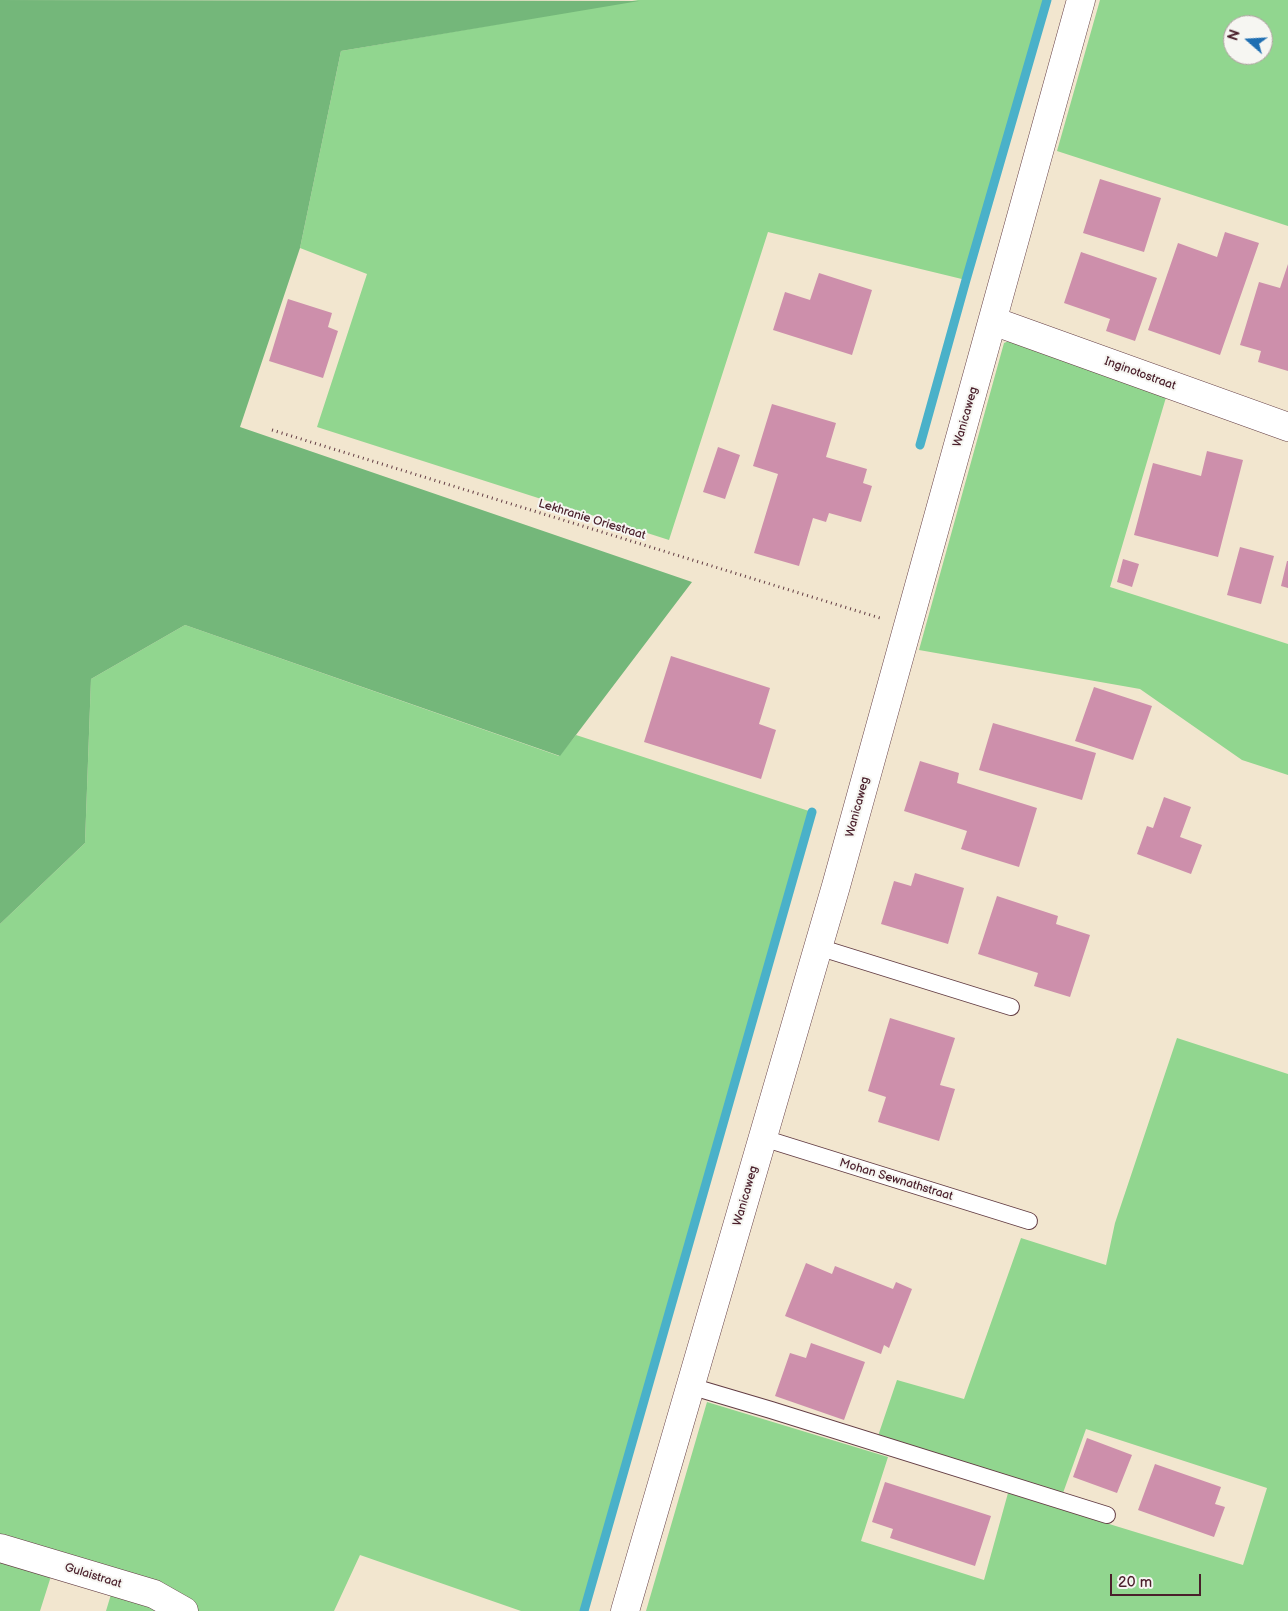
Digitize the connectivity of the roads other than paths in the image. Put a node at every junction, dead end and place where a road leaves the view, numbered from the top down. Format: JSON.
{"nodes":[{"id":1,"x":1081,"y":0,"type":"edge"},
{"id":2,"x":992,"y":321,"type":"junction"},
{"id":3,"x":1288,"y":427,"type":"edge"},
{"id":4,"x":818,"y":947,"type":"junction"},
{"id":5,"x":1011,"y":1007,"type":"dead end"},
{"id":6,"x":763,"y":1138,"type":"junction"},
{"id":7,"x":1029,"y":1222,"type":"dead end"},
{"id":8,"x":690,"y":1386,"type":"junction"},
{"id":9,"x":1107,"y":1515,"type":"dead end"},
{"id":10,"x":0,"y":1548,"type":"edge"},
{"id":11,"x":184,"y":1611,"type":"edge"},
{"id":12,"x":625,"y":1611,"type":"edge"}],
"edges":[{"from":1,"to":2,"type":"street","name":"Wanicaweg"},
{"from":2,"to":3,"type":"street","name":"Inginotostraat"},
{"from":2,"to":4,"type":"street","name":"Wanicaweg"},
{"from":4,"to":5,"type":"lane"},
{"from":4,"to":6,"type":"street","name":"Wanicaweg"},
{"from":6,"to":7,"type":"lane","name":"Mohan Sewnathstraat"},
{"from":6,"to":8,"type":"street","name":"Wanicaweg"},
{"from":8,"to":9,"type":"lane"},
{"from":8,"to":12,"type":"street","name":"Wanicaweg"},
{"from":10,"to":11,"type":"street","name":"Gulaistraat"}]}
